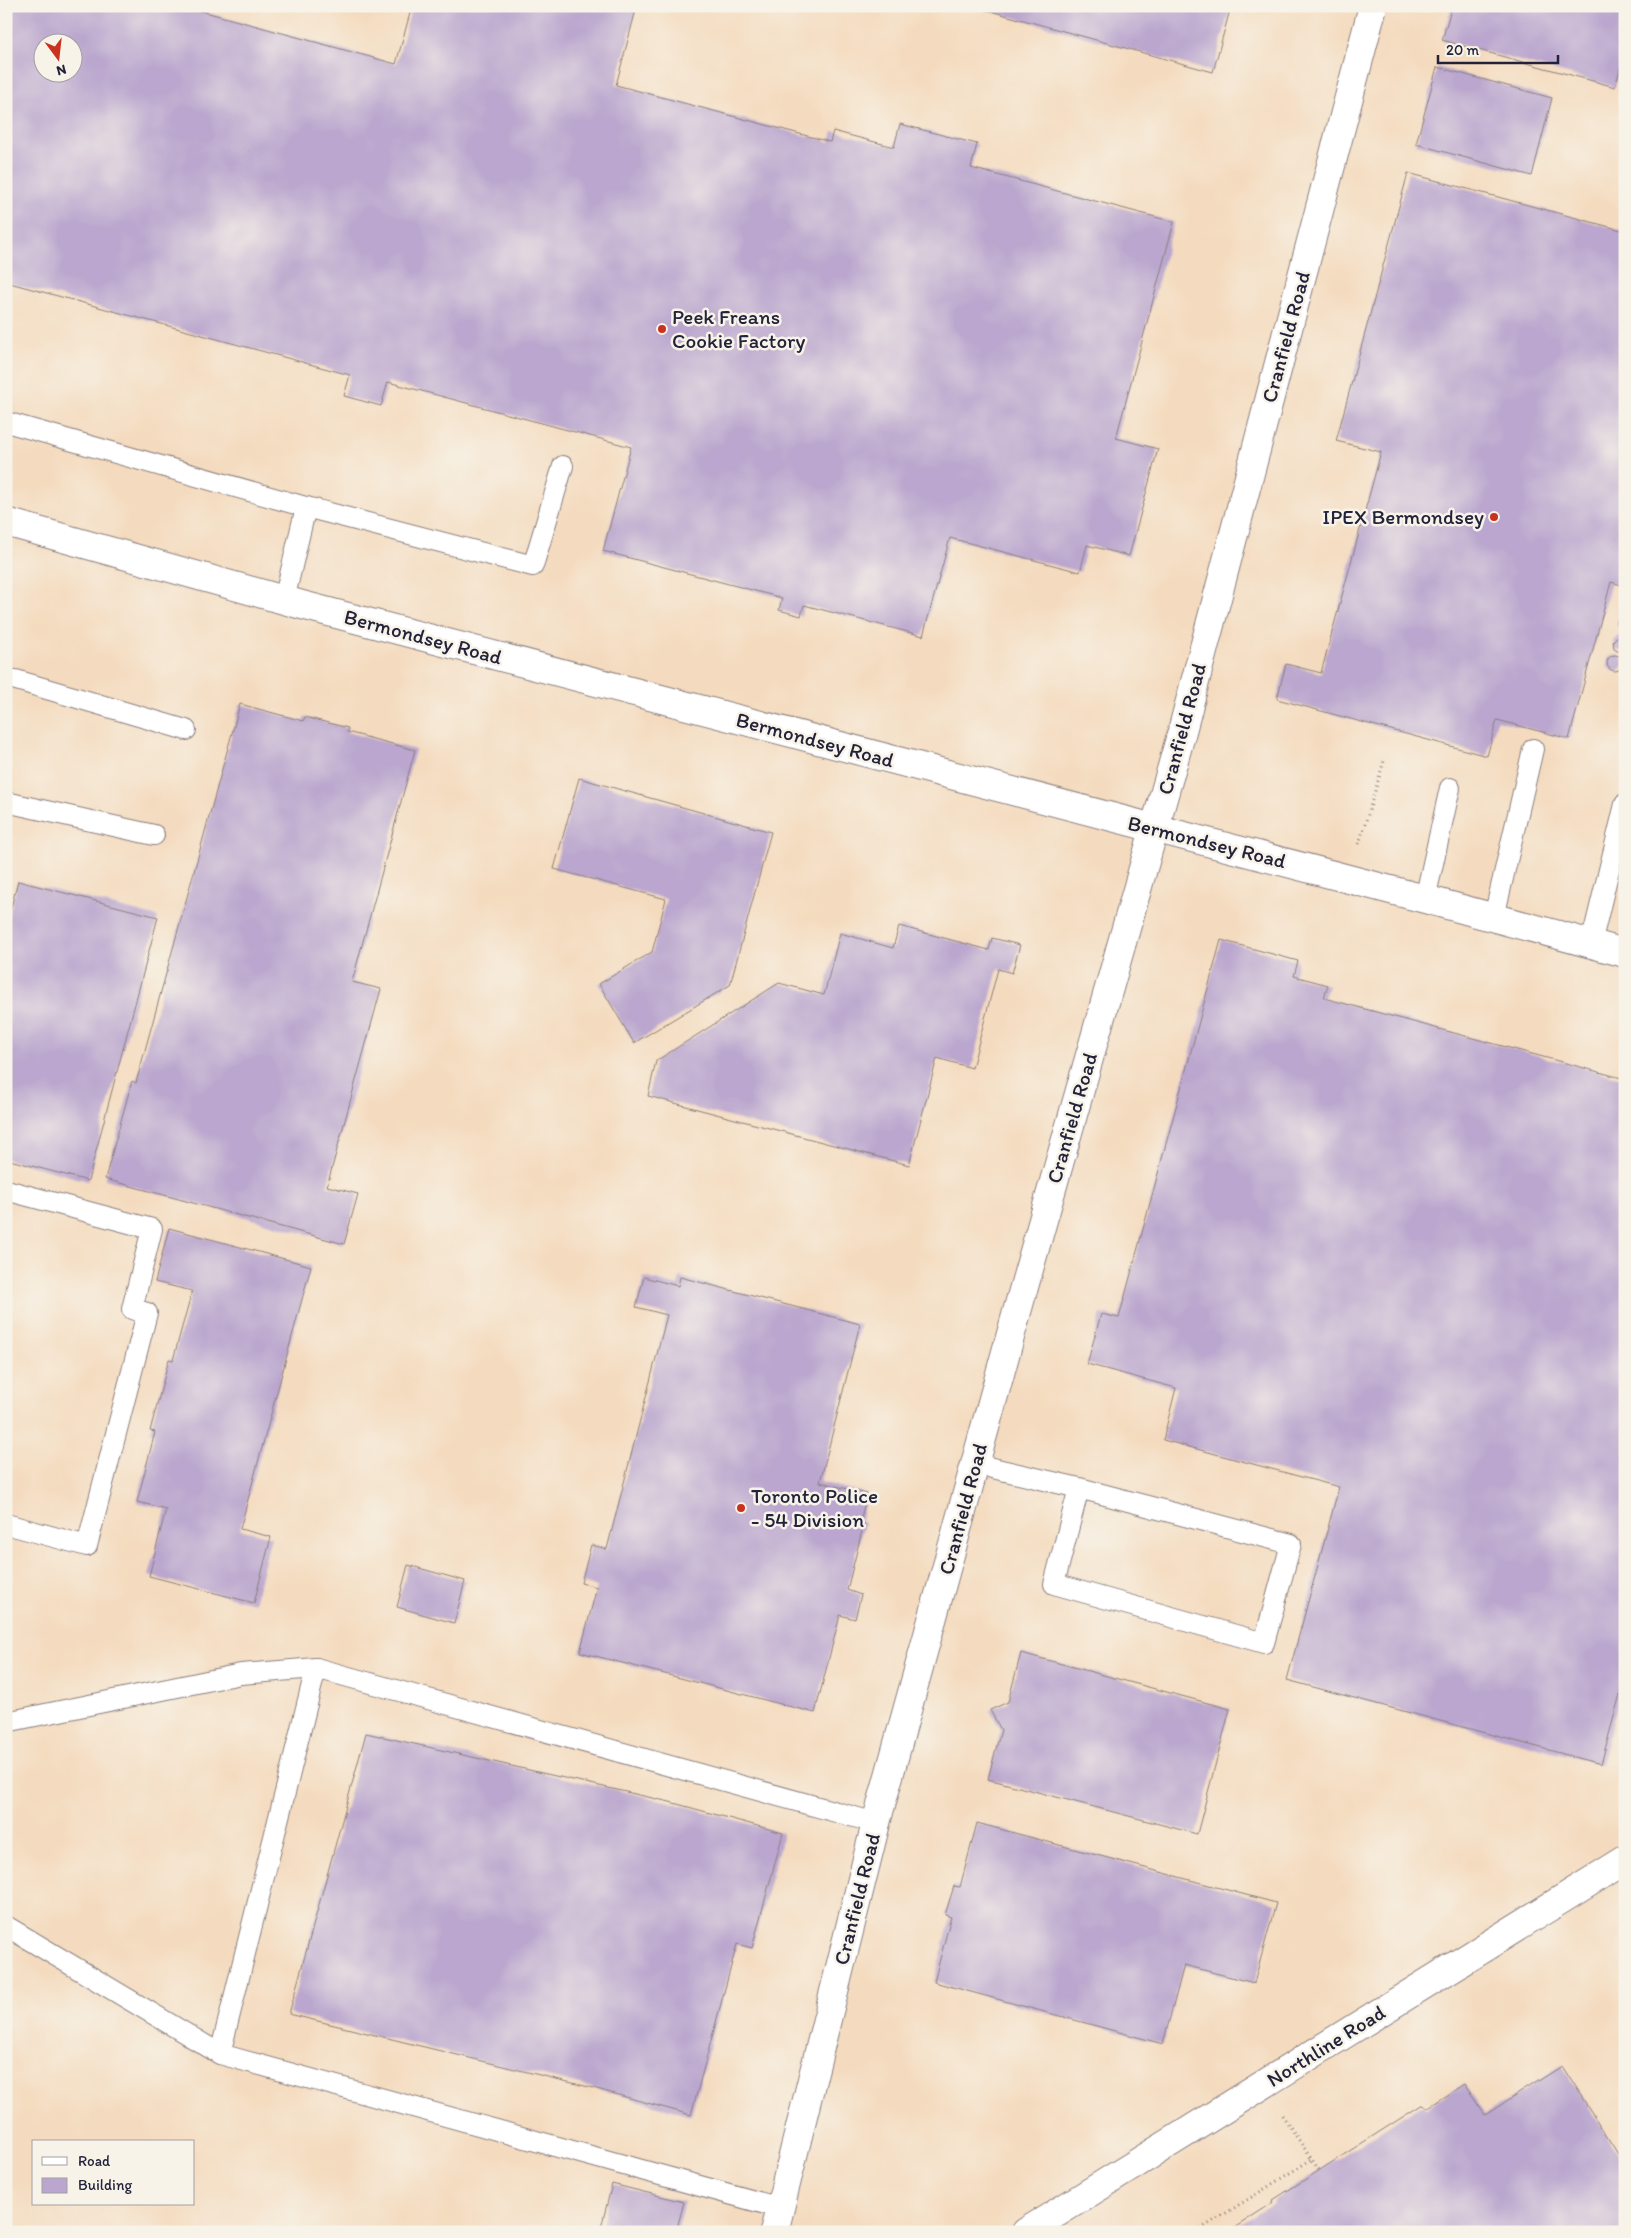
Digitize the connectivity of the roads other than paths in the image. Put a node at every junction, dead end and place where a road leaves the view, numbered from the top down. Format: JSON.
{"nodes":[{"id":1,"x":1373,"y":6,"type":"edge"},
{"id":2,"x":6,"y":422,"type":"edge"},
{"id":3,"x":563,"y":466,"type":"dead end"},
{"id":4,"x":306,"y":508,"type":"junction"},
{"id":5,"x":6,"y":522,"type":"edge"},
{"id":6,"x":284,"y":600,"type":"junction"},
{"id":7,"x":16,"y":680,"type":"dead end"},
{"id":8,"x":186,"y":730,"type":"dead end"},
{"id":9,"x":1533,"y":749,"type":"dead end"},
{"id":10,"x":1450,"y":788,"type":"dead end"},
{"id":11,"x":6,"y":802,"type":"edge"},
{"id":12,"x":1625,"y":804,"type":"edge"},
{"id":13,"x":1153,"y":829,"type":"junction"},
{"id":14,"x":154,"y":836,"type":"dead end"},
{"id":15,"x":1425,"y":899,"type":"junction"},
{"id":16,"x":1494,"y":917,"type":"junction"},
{"id":17,"x":1591,"y":944,"type":"junction"},
{"id":18,"x":1625,"y":953,"type":"edge"},
{"id":19,"x":6,"y":1190,"type":"edge"},
{"id":20,"x":975,"y":1464,"type":"junction"},
{"id":21,"x":1079,"y":1488,"type":"junction"},
{"id":22,"x":6,"y":1524,"type":"edge"},
{"id":23,"x":316,"y":1668,"type":"junction"},
{"id":24,"x":6,"y":1722,"type":"edge"},
{"id":25,"x":876,"y":1823,"type":"junction"},
{"id":26,"x":1625,"y":1860,"type":"edge"},
{"id":27,"x":6,"y":1926,"type":"edge"},
{"id":28,"x":220,"y":2054,"type":"junction"},
{"id":29,"x":777,"y":2220,"type":"edge"},
{"id":30,"x":1026,"y":2232,"type":"edge"}],
"edges":[{"from":1,"to":13,"type":"street","name":"Cranfield Road"},
{"from":2,"to":4,"type":"lane"},
{"from":3,"to":4,"type":"lane"},
{"from":4,"to":6,"type":"lane"},
{"from":5,"to":6,"type":"street","name":"Bermondsey Road"},
{"from":6,"to":13,"type":"street","name":"Bermondsey Road"},
{"from":7,"to":8,"type":"lane"},
{"from":9,"to":16,"type":"lane"},
{"from":10,"to":15,"type":"lane"},
{"from":11,"to":14,"type":"lane"},
{"from":12,"to":17,"type":"lane"},
{"from":13,"to":15,"type":"street","name":"Bermondsey Road"},
{"from":13,"to":20,"type":"street","name":"Cranfield Road"},
{"from":15,"to":16,"type":"street","name":"Bermondsey Road"},
{"from":16,"to":17,"type":"street","name":"Bermondsey Road"},
{"from":17,"to":18,"type":"street","name":"Bermondsey Road"},
{"from":19,"to":22,"type":"lane"},
{"from":20,"to":21,"type":"lane"},
{"from":20,"to":25,"type":"street","name":"Cranfield Road"},
{"from":21,"to":21,"type":"lane"},
{"from":23,"to":24,"type":"lane"},
{"from":23,"to":25,"type":"lane"},
{"from":23,"to":28,"type":"lane"},
{"from":25,"to":29,"type":"street","name":"Cranfield Road"},
{"from":26,"to":30,"type":"street","name":"Northline Road"},
{"from":27,"to":28,"type":"lane"},
{"from":28,"to":29,"type":"lane"}]}
